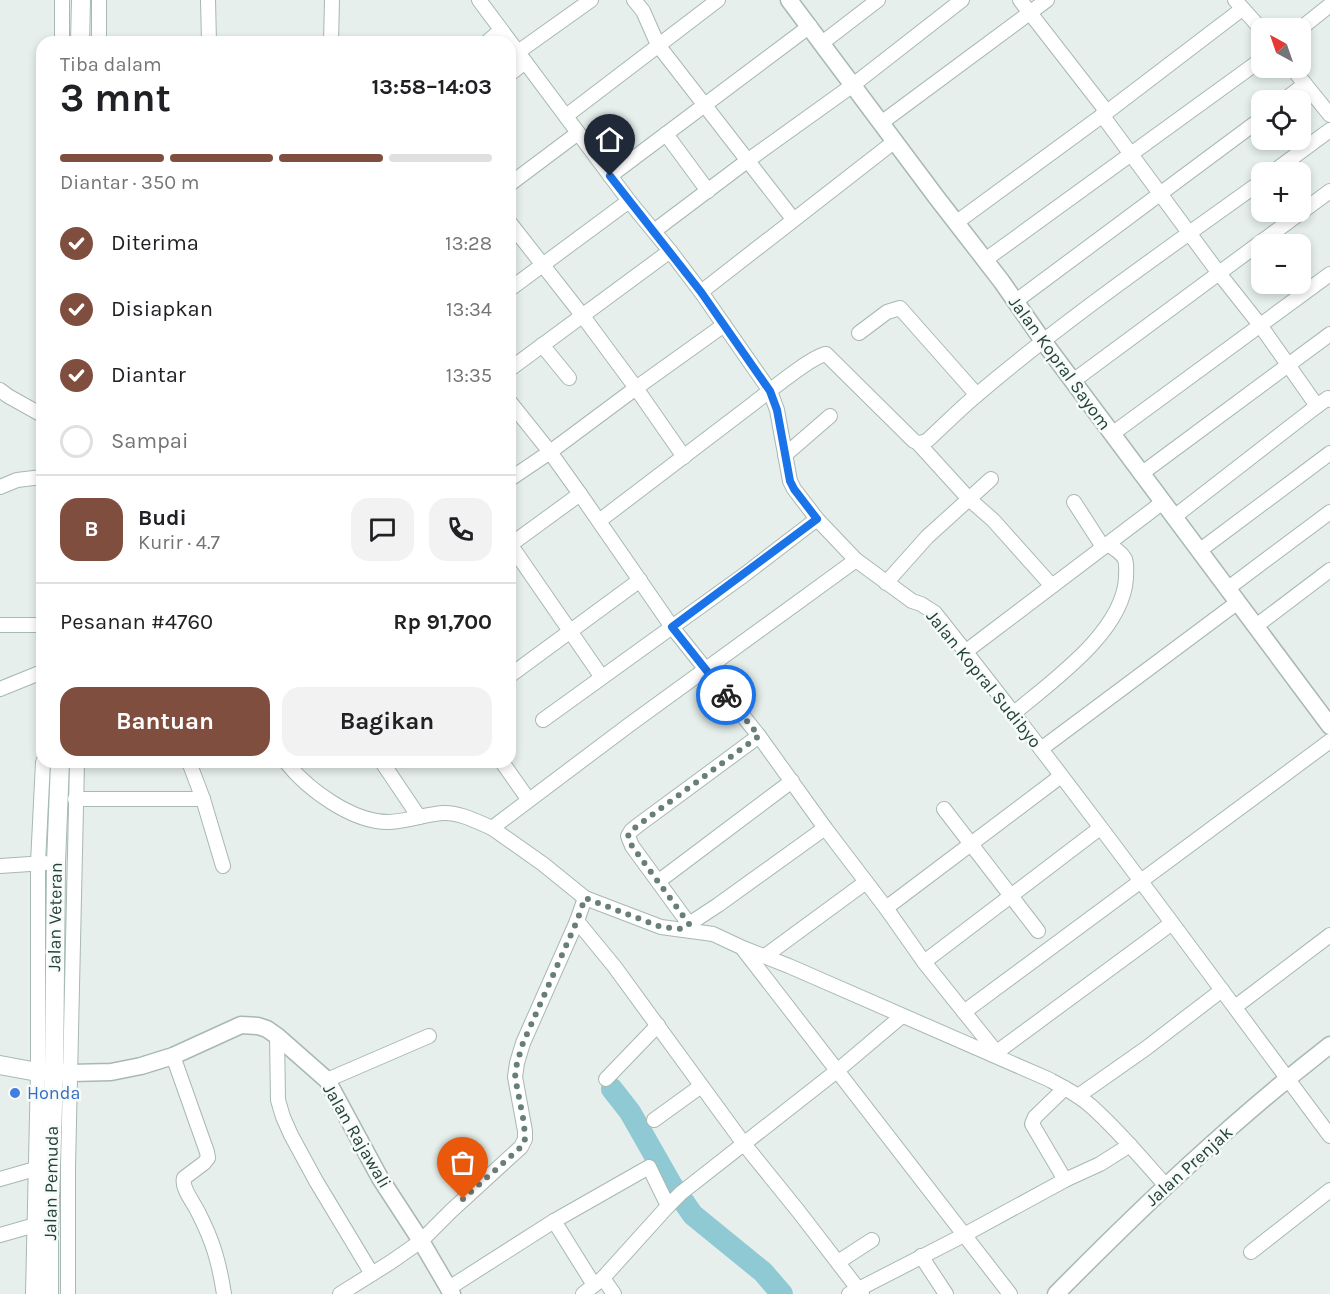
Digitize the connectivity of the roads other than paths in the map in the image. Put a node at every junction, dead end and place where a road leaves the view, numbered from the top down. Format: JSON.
{"nodes":[{"id":1,"x":62,"y":0,"type":"edge"},
{"id":2,"x":81,"y":0,"type":"edge"},
{"id":3,"x":99,"y":0,"type":"edge"},
{"id":4,"x":208,"y":0,"type":"edge"},
{"id":5,"x":332,"y":0,"type":"edge"},
{"id":6,"x":479,"y":0,"type":"edge"},
{"id":7,"x":591,"y":0,"type":"edge"},
{"id":8,"x":634,"y":0,"type":"edge"},
{"id":9,"x":718,"y":0,"type":"edge"},
{"id":10,"x":789,"y":0,"type":"edge"},
{"id":11,"x":878,"y":0,"type":"edge"},
{"id":12,"x":962,"y":0,"type":"edge"},
{"id":13,"x":1020,"y":0,"type":"edge"},
{"id":14,"x":1047,"y":0,"type":"edge"},
{"id":15,"x":1238,"y":4,"type":"edge"},
{"id":16,"x":1330,"y":5,"type":"edge"},
{"id":17,"x":1030,"y":12,"type":"junction"},
{"id":18,"x":1251,"y":18,"type":"edge"},
{"id":19,"x":1311,"y":20,"type":"edge"},
{"id":20,"x":810,"y":26,"type":"junction"},
{"id":21,"x":501,"y":30,"type":"junction"},
{"id":22,"x":62,"y":36,"type":"edge"},
{"id":23,"x":80,"y":36,"type":"edge"},
{"id":24,"x":99,"y":36,"type":"edge"},
{"id":25,"x":209,"y":36,"type":"edge"},
{"id":26,"x":331,"y":36,"type":"edge"},
{"id":27,"x":494,"y":36,"type":"edge"},
{"id":28,"x":505,"y":36,"type":"edge"},
{"id":29,"x":822,"y":43,"type":"junction"},
{"id":30,"x":658,"y":45,"type":"junction"},
{"id":31,"x":516,"y":50,"type":"edge"},
{"id":32,"x":521,"y":57,"type":"junction"},
{"id":33,"x":516,"y":65,"type":"edge"},
{"id":34,"x":1251,"y":67,"type":"edge"},
{"id":35,"x":1300,"y":78,"type":"edge"},
{"id":36,"x":1305,"y":84,"type":"junction"},
{"id":37,"x":853,"y":85,"type":"junction"},
{"id":38,"x":1297,"y":90,"type":"edge"},
{"id":39,"x":704,"y":105,"type":"junction"},
{"id":40,"x":1104,"y":113,"type":"junction"},
{"id":41,"x":1330,"y":115,"type":"edge"},
{"id":42,"x":566,"y":116,"type":"junction"},
{"id":43,"x":881,"y":123,"type":"junction"},
{"id":44,"x":1251,"y":126,"type":"edge"},
{"id":45,"x":1330,"y":130,"type":"edge"},
{"id":46,"x":578,"y":133,"type":"junction"},
{"id":47,"x":666,"y":134,"type":"junction"},
{"id":48,"x":895,"y":141,"type":"junction"},
{"id":49,"x":1130,"y":154,"type":"junction"},
{"id":50,"x":747,"y":161,"type":"junction"},
{"id":51,"x":1287,"y":162,"type":"edge"},
{"id":52,"x":610,"y":176,"type":"junction"},
{"id":53,"x":516,"y":180,"type":"edge"},
{"id":54,"x":1251,"y":189,"type":"edge"},
{"id":55,"x":708,"y":191,"type":"junction"},
{"id":56,"x":1330,"y":191,"type":"edge"},
{"id":57,"x":1160,"y":193,"type":"junction"},
{"id":58,"x":629,"y":201,"type":"junction"},
{"id":59,"x":793,"y":219,"type":"junction"},
{"id":60,"x":957,"y":222,"type":"junction"},
{"id":61,"x":516,"y":230,"type":"edge"},
{"id":62,"x":654,"y":231,"type":"junction"},
{"id":63,"x":1189,"y":232,"type":"junction"},
{"id":64,"x":670,"y":251,"type":"junction"},
{"id":65,"x":985,"y":260,"type":"junction"},
{"id":66,"x":543,"y":264,"type":"junction"},
{"id":67,"x":1218,"y":272,"type":"junction"},
{"id":68,"x":1330,"y":274,"type":"edge"},
{"id":69,"x":516,"y":284,"type":"edge"},
{"id":70,"x":701,"y":292,"type":"junction"},
{"id":71,"x":1016,"y":301,"type":"junction"},
{"id":72,"x":582,"y":315,"type":"junction"},
{"id":73,"x":724,"y":325,"type":"junction"},
{"id":74,"x":1260,"y":325,"type":"junction"},
{"id":75,"x":859,"y":333,"type":"dead end"},
{"id":76,"x":1330,"y":334,"type":"edge"},
{"id":77,"x":1043,"y":341,"type":"junction"},
{"id":78,"x":542,"y":345,"type":"junction"},
{"id":79,"x":516,"y":364,"type":"edge"},
{"id":80,"x":1288,"y":365,"type":"junction"},
{"id":81,"x":569,"y":378,"type":"dead end"},
{"id":82,"x":1073,"y":381,"type":"junction"},
{"id":83,"x":636,"y":388,"type":"junction"},
{"id":84,"x":0,"y":390,"type":"edge"},
{"id":85,"x":770,"y":391,"type":"junction"},
{"id":86,"x":977,"y":394,"type":"junction"},
{"id":87,"x":1326,"y":400,"type":"edge"},
{"id":88,"x":516,"y":410,"type":"edge"},
{"id":89,"x":36,"y":412,"type":"edge"},
{"id":90,"x":830,"y":416,"type":"dead end"},
{"id":91,"x":1112,"y":434,"type":"junction"},
{"id":92,"x":918,"y":443,"type":"junction"},
{"id":93,"x":550,"y":452,"type":"junction"},
{"id":94,"x":1330,"y":453,"type":"edge"},
{"id":95,"x":785,"y":455,"type":"junction"},
{"id":96,"x":684,"y":457,"type":"junction"},
{"id":97,"x":1141,"y":474,"type":"junction"},
{"id":98,"x":516,"y":475,"type":"edge"},
{"id":99,"x":36,"y":478,"type":"edge"},
{"id":100,"x":991,"y":479,"type":"dead end"},
{"id":101,"x":0,"y":487,"type":"edge"},
{"id":102,"x":580,"y":494,"type":"junction"},
{"id":103,"x":969,"y":499,"type":"junction"},
{"id":104,"x":1074,"y":502,"type":"dead end"},
{"id":105,"x":1162,"y":502,"type":"junction"},
{"id":106,"x":1330,"y":513,"type":"edge"},
{"id":107,"x":1174,"y":517,"type":"junction"},
{"id":108,"x":817,"y":519,"type":"junction"},
{"id":109,"x":599,"y":521,"type":"junction"},
{"id":110,"x":516,"y":540,"type":"edge"},
{"id":111,"x":1105,"y":546,"type":"junction"},
{"id":112,"x":1198,"y":551,"type":"junction"},
{"id":113,"x":516,"y":553,"type":"edge"},
{"id":114,"x":856,"y":560,"type":"junction"},
{"id":115,"x":1330,"y":570,"type":"edge"},
{"id":116,"x":640,"y":580,"type":"junction"},
{"id":117,"x":886,"y":583,"type":"junction"},
{"id":118,"x":1052,"y":586,"type":"junction"},
{"id":119,"x":1227,"y":589,"type":"junction"},
{"id":120,"x":1238,"y":602,"type":"junction"},
{"id":121,"x":0,"y":625,"type":"edge"},
{"id":122,"x":36,"y":626,"type":"edge"},
{"id":123,"x":1256,"y":626,"type":"junction"},
{"id":124,"x":672,"y":627,"type":"junction"},
{"id":125,"x":570,"y":632,"type":"junction"},
{"id":126,"x":965,"y":652,"type":"junction"},
{"id":127,"x":706,"y":669,"type":"junction"},
{"id":128,"x":516,"y":671,"type":"edge"},
{"id":129,"x":36,"y":674,"type":"edge"},
{"id":130,"x":602,"y":676,"type":"junction"},
{"id":131,"x":0,"y":689,"type":"edge"},
{"id":132,"x":1013,"y":714,"type":"junction"},
{"id":133,"x":543,"y":720,"type":"dead end"},
{"id":134,"x":1330,"y":726,"type":"edge"},
{"id":135,"x":759,"y":736,"type":"junction"},
{"id":136,"x":1330,"y":741,"type":"edge"},
{"id":137,"x":1041,"y":749,"type":"junction"},
{"id":138,"x":56,"y":768,"type":"edge"},
{"id":139,"x":58,"y":768,"type":"edge"},
{"id":140,"x":191,"y":768,"type":"edge"},
{"id":141,"x":292,"y":768,"type":"edge"},
{"id":142,"x":386,"y":768,"type":"edge"},
{"id":143,"x":506,"y":768,"type":"edge"},
{"id":144,"x":1061,"y":776,"type":"junction"},
{"id":145,"x":792,"y":781,"type":"junction"},
{"id":146,"x":75,"y":799,"type":"junction"},
{"id":147,"x":202,"y":799,"type":"junction"},
{"id":148,"x":528,"y":799,"type":"junction"},
{"id":149,"x":944,"y":809,"type":"dead end"},
{"id":150,"x":419,"y":817,"type":"junction"},
{"id":151,"x":492,"y":828,"type":"junction"},
{"id":152,"x":825,"y":828,"type":"junction"},
{"id":153,"x":1100,"y":828,"type":"junction"},
{"id":154,"x":970,"y":845,"type":"junction"},
{"id":155,"x":47,"y":863,"type":"junction"},
{"id":156,"x":0,"y":866,"type":"edge"},
{"id":157,"x":223,"y":866,"type":"dead end"},
{"id":158,"x":659,"y":881,"type":"junction"},
{"id":159,"x":1141,"y":881,"type":"junction"},
{"id":160,"x":866,"y":882,"type":"junction"},
{"id":161,"x":1010,"y":896,"type":"junction"},
{"id":162,"x":585,"y":898,"type":"junction"},
{"id":163,"x":886,"y":908,"type":"junction"},
{"id":164,"x":577,"y":921,"type":"junction"},
{"id":165,"x":1172,"y":923,"type":"junction"},
{"id":166,"x":685,"y":927,"type":"junction"},
{"id":167,"x":1038,"y":932,"type":"dead end"},
{"id":168,"x":1330,"y":935,"type":"edge"},
{"id":169,"x":743,"y":948,"type":"junction"},
{"id":170,"x":765,"y":956,"type":"junction"},
{"id":171,"x":924,"y":962,"type":"junction"},
{"id":172,"x":1222,"y":990,"type":"junction"},
{"id":173,"x":1234,"y":1007,"type":"junction"},
{"id":174,"x":964,"y":1012,"type":"junction"},
{"id":175,"x":902,"y":1016,"type":"junction"},
{"id":176,"x":658,"y":1025,"type":"junction"},
{"id":177,"x":278,"y":1036,"type":"junction"},
{"id":178,"x":429,"y":1036,"type":"dead end"},
{"id":179,"x":1330,"y":1045,"type":"edge"},
{"id":180,"x":173,"y":1056,"type":"junction"},
{"id":181,"x":1000,"y":1056,"type":"junction"},
{"id":182,"x":0,"y":1065,"type":"edge"},
{"id":183,"x":838,"y":1070,"type":"junction"},
{"id":184,"x":54,"y":1072,"type":"junction"},
{"id":185,"x":606,"y":1078,"type":"dead end"},
{"id":186,"x":1287,"y":1078,"type":"junction"},
{"id":187,"x":327,"y":1080,"type":"junction"},
{"id":188,"x":701,"y":1086,"type":"junction"},
{"id":189,"x":1065,"y":1088,"type":"junction"},
{"id":190,"x":1078,"y":1096,"type":"junction"},
{"id":191,"x":654,"y":1120,"type":"dead end"},
{"id":192,"x":1330,"y":1136,"type":"edge"},
{"id":193,"x":744,"y":1143,"type":"junction"},
{"id":194,"x":1130,"y":1145,"type":"junction"},
{"id":195,"x":35,"y":1168,"type":"junction"},
{"id":196,"x":0,"y":1179,"type":"edge"},
{"id":197,"x":1065,"y":1180,"type":"junction"},
{"id":198,"x":1166,"y":1186,"type":"junction"},
{"id":199,"x":1330,"y":1191,"type":"edge"},
{"id":200,"x":673,"y":1201,"type":"junction"},
{"id":201,"x":554,"y":1221,"type":"junction"},
{"id":202,"x":35,"y":1225,"type":"junction"},
{"id":203,"x":964,"y":1234,"type":"junction"},
{"id":204,"x":0,"y":1236,"type":"edge"},
{"id":205,"x":872,"y":1240,"type":"dead end"},
{"id":206,"x":421,"y":1241,"type":"junction"},
{"id":207,"x":1251,"y":1252,"type":"dead end"},
{"id":208,"x":921,"y":1256,"type":"junction"},
{"id":209,"x":838,"y":1262,"type":"junction"},
{"id":210,"x":372,"y":1274,"type":"junction"},
{"id":211,"x":599,"y":1282,"type":"junction"},
{"id":212,"x":450,"y":1291,"type":"edge"},
{"id":213,"x":857,"y":1292,"type":"edge"},
{"id":214,"x":33,"y":1294,"type":"edge"},
{"id":215,"x":49,"y":1294,"type":"edge"},
{"id":216,"x":68,"y":1294,"type":"edge"},
{"id":217,"x":224,"y":1294,"type":"edge"},
{"id":218,"x":340,"y":1294,"type":"edge"},
{"id":219,"x":583,"y":1294,"type":"edge"},
{"id":220,"x":614,"y":1294,"type":"edge"},
{"id":221,"x":946,"y":1294,"type":"edge"},
{"id":222,"x":1010,"y":1294,"type":"edge"},
{"id":223,"x":1056,"y":1294,"type":"edge"}],
"edges":[{"from":1,"to":22,"type":"street"},
{"from":2,"to":23,"type":"main road"},
{"from":3,"to":24,"type":"street"},
{"from":4,"to":25,"type":"street"},
{"from":5,"to":26,"type":"street"},
{"from":6,"to":21,"type":"street","name":"Jalan Kopral Sudibyo"},
{"from":7,"to":32,"type":"street"},
{"from":8,"to":30,"type":"street"},
{"from":9,"to":30,"type":"street"},
{"from":10,"to":20,"type":"street","name":"Jalan Kopral Sayom"},
{"from":11,"to":29,"type":"street"},
{"from":12,"to":37,"type":"street"},
{"from":13,"to":17,"type":"street"},
{"from":14,"to":17,"type":"street"},
{"from":15,"to":18,"type":"street"},
{"from":15,"to":40,"type":"street"},
{"from":16,"to":19,"type":"street"},
{"from":17,"to":40,"type":"street"},
{"from":17,"to":43,"type":"street"},
{"from":20,"to":29,"type":"street","name":"Jalan Kopral Sayom"},
{"from":20,"to":39,"type":"street"},
{"from":21,"to":27,"type":"street"},
{"from":21,"to":28,"type":"street","name":"Jalan Kopral Sudibyo"},
{"from":29,"to":37,"type":"street","name":"Jalan Kopral Sayom"},
{"from":30,"to":39,"type":"street"},
{"from":30,"to":42,"type":"street"},
{"from":31,"to":32,"type":"street","name":"Jalan Kopral Sudibyo"},
{"from":32,"to":33,"type":"street"},
{"from":32,"to":42,"type":"street","name":"Jalan Kopral Sudibyo"},
{"from":34,"to":49,"type":"street"},
{"from":35,"to":36,"type":"street"},
{"from":36,"to":38,"type":"street"},
{"from":36,"to":41,"type":"street"},
{"from":37,"to":43,"type":"street","name":"Jalan Kopral Sayom"},
{"from":37,"to":50,"type":"street"},
{"from":39,"to":47,"type":"street"},
{"from":39,"to":50,"type":"street"},
{"from":40,"to":49,"type":"street"},
{"from":40,"to":60,"type":"street"},
{"from":42,"to":46,"type":"street","name":"Jalan Kopral Sudibyo"},
{"from":43,"to":48,"type":"street","name":"Jalan Kopral Sayom"},
{"from":44,"to":57,"type":"street"},
{"from":45,"to":51,"type":"street"},
{"from":46,"to":52,"type":"street","name":"Jalan Kopral Sudibyo"},
{"from":46,"to":53,"type":"street"},
{"from":47,"to":52,"type":"street"},
{"from":47,"to":55,"type":"street"},
{"from":48,"to":59,"type":"street"},
{"from":48,"to":60,"type":"street","name":"Jalan Kopral Sayom"},
{"from":49,"to":57,"type":"street"},
{"from":49,"to":65,"type":"street"},
{"from":50,"to":55,"type":"street"},
{"from":50,"to":59,"type":"street"},
{"from":52,"to":58,"type":"street","name":"Jalan Kopral Sudibyo"},
{"from":54,"to":63,"type":"street"},
{"from":55,"to":62,"type":"street"},
{"from":56,"to":67,"type":"street"},
{"from":57,"to":63,"type":"street"},
{"from":57,"to":71,"type":"street"},
{"from":58,"to":62,"type":"street","name":"Jalan Kopral Sudibyo"},
{"from":58,"to":66,"type":"street"},
{"from":59,"to":70,"type":"street"},
{"from":60,"to":65,"type":"street","name":"Jalan Kopral Sayom"},
{"from":61,"to":66,"type":"street"},
{"from":62,"to":64,"type":"street","name":"Jalan Kopral Sudibyo"},
{"from":63,"to":67,"type":"street"},
{"from":63,"to":77,"type":"street"},
{"from":64,"to":70,"type":"street","name":"Jalan Kopral Sudibyo"},
{"from":64,"to":72,"type":"street"},
{"from":65,"to":71,"type":"street","name":"Jalan Kopral Sayom"},
{"from":66,"to":69,"type":"street"},
{"from":66,"to":72,"type":"street"},
{"from":67,"to":74,"type":"street"},
{"from":67,"to":82,"type":"street"},
{"from":68,"to":74,"type":"street"},
{"from":70,"to":73,"type":"street","name":"Jalan Kopral Sudibyo"},
{"from":71,"to":77,"type":"street","name":"Jalan Kopral Sayom"},
{"from":72,"to":78,"type":"street"},
{"from":72,"to":83,"type":"street"},
{"from":73,"to":83,"type":"street"},
{"from":73,"to":85,"type":"street","name":"Jalan Kopral Sudibyo"},
{"from":74,"to":80,"type":"street"},
{"from":74,"to":91,"type":"street"},
{"from":75,"to":86,"type":"street"},
{"from":76,"to":80,"type":"street"},
{"from":77,"to":82,"type":"street","name":"Jalan Kopral Sayom"},
{"from":77,"to":86,"type":"street"},
{"from":78,"to":79,"type":"street"},
{"from":78,"to":81,"type":"street"},
{"from":80,"to":87,"type":"street"},
{"from":80,"to":97,"type":"street"},
{"from":82,"to":91,"type":"street","name":"Jalan Kopral Sayom"},
{"from":83,"to":93,"type":"street"},
{"from":83,"to":96,"type":"street"},
{"from":84,"to":89,"type":"street"},
{"from":85,"to":92,"type":"street"},
{"from":85,"to":95,"type":"street","name":"Jalan Kopral Sudibyo"},
{"from":85,"to":96,"type":"street"},
{"from":86,"to":92,"type":"street"},
{"from":87,"to":107,"type":"street"},
{"from":88,"to":93,"type":"street"},
{"from":90,"to":95,"type":"street"},
{"from":91,"to":97,"type":"street","name":"Jalan Kopral Sayom"},
{"from":92,"to":103,"type":"street"},
{"from":93,"to":98,"type":"street"},
{"from":93,"to":102,"type":"street"},
{"from":94,"to":112,"type":"street"},
{"from":95,"to":108,"type":"street","name":"Jalan Kopral Sudibyo"},
{"from":96,"to":109,"type":"street"},
{"from":97,"to":105,"type":"street","name":"Jalan Kopral Sayom"},
{"from":99,"to":101,"type":"street"},
{"from":100,"to":103,"type":"street"},
{"from":102,"to":109,"type":"street"},
{"from":102,"to":110,"type":"street"},
{"from":103,"to":117,"type":"street"},
{"from":103,"to":118,"type":"street"},
{"from":104,"to":111,"type":"street"},
{"from":105,"to":107,"type":"street","name":"Jalan Kopral Sayom"},
{"from":105,"to":111,"type":"street"},
{"from":106,"to":119,"type":"street"},
{"from":107,"to":112,"type":"street","name":"Jalan Kopral Sayom"},
{"from":108,"to":114,"type":"street","name":"Jalan Kopral Sudibyo"},
{"from":108,"to":124,"type":"street"},
{"from":109,"to":116,"type":"street"},
{"from":111,"to":118,"type":"street"},
{"from":111,"to":132,"type":"street"},
{"from":112,"to":119,"type":"street","name":"Jalan Kopral Sayom"},
{"from":113,"to":125,"type":"street"},
{"from":114,"to":117,"type":"street","name":"Jalan Kopral Sudibyo"},
{"from":114,"to":127,"type":"street"},
{"from":115,"to":123,"type":"street"},
{"from":116,"to":124,"type":"street"},
{"from":116,"to":125,"type":"street"},
{"from":117,"to":126,"type":"street","name":"Jalan Kopral Sudibyo"},
{"from":118,"to":126,"type":"street"},
{"from":119,"to":120,"type":"street","name":"Jalan Kopral Sayom"},
{"from":120,"to":123,"type":"street","name":"Jalan Kopral Sayom"},
{"from":120,"to":137,"type":"street"},
{"from":121,"to":122,"type":"street"},
{"from":123,"to":134,"type":"street","name":"Jalan Kopral Sayom"},
{"from":124,"to":127,"type":"street"},
{"from":124,"to":130,"type":"street"},
{"from":125,"to":128,"type":"street"},
{"from":125,"to":130,"type":"street"},
{"from":126,"to":132,"type":"street","name":"Jalan Kopral Sudibyo"},
{"from":127,"to":135,"type":"street"},
{"from":127,"to":148,"type":"street"},
{"from":129,"to":131,"type":"street"},
{"from":130,"to":133,"type":"street"},
{"from":132,"to":137,"type":"street","name":"Jalan Kopral Sudibyo"},
{"from":135,"to":145,"type":"street"},
{"from":135,"to":158,"type":"street"},
{"from":136,"to":159,"type":"street"},
{"from":137,"to":144,"type":"street","name":"Jalan Kopral Sudibyo"},
{"from":138,"to":155,"type":"main road","name":"Jalan Veteran"},
{"from":139,"to":146,"type":"street"},
{"from":140,"to":147,"type":"street"},
{"from":141,"to":150,"type":"street"},
{"from":142,"to":150,"type":"street"},
{"from":143,"to":148,"type":"street"},
{"from":144,"to":153,"type":"street","name":"Jalan Kopral Sudibyo"},
{"from":144,"to":154,"type":"street"},
{"from":145,"to":152,"type":"street"},
{"from":145,"to":158,"type":"street"},
{"from":146,"to":147,"type":"street"},
{"from":146,"to":184,"type":"street"},
{"from":147,"to":157,"type":"street"},
{"from":148,"to":151,"type":"street"},
{"from":149,"to":154,"type":"street"},
{"from":150,"to":151,"type":"street"},
{"from":151,"to":162,"type":"street"},
{"from":152,"to":160,"type":"street"},
{"from":152,"to":166,"type":"street"},
{"from":153,"to":159,"type":"street","name":"Jalan Kopral Sudibyo"},
{"from":153,"to":161,"type":"street"},
{"from":154,"to":161,"type":"street"},
{"from":154,"to":163,"type":"street"},
{"from":155,"to":156,"type":"street"},
{"from":155,"to":184,"type":"main road","name":"Jalan Veteran"},
{"from":158,"to":166,"type":"street"},
{"from":159,"to":165,"type":"street","name":"Jalan Kopral Sudibyo"},
{"from":159,"to":174,"type":"street"},
{"from":160,"to":163,"type":"street"},
{"from":160,"to":170,"type":"street"},
{"from":161,"to":167,"type":"street"},
{"from":161,"to":171,"type":"street"},
{"from":162,"to":164,"type":"street"},
{"from":162,"to":166,"type":"street"},
{"from":163,"to":171,"type":"street"},
{"from":164,"to":176,"type":"street"},
{"from":164,"to":206,"type":"street"},
{"from":165,"to":172,"type":"street","name":"Jalan Kopral Sudibyo"},
{"from":165,"to":181,"type":"street"},
{"from":166,"to":169,"type":"street"},
{"from":168,"to":173,"type":"street"},
{"from":169,"to":170,"type":"street"},
{"from":169,"to":183,"type":"street"},
{"from":170,"to":175,"type":"street"},
{"from":171,"to":174,"type":"street"},
{"from":172,"to":173,"type":"street","name":"Jalan Kopral Sudibyo"},
{"from":172,"to":190,"type":"street"},
{"from":173,"to":186,"type":"street","name":"Jalan Kopral Sudibyo"},
{"from":174,"to":181,"type":"street"},
{"from":175,"to":181,"type":"street"},
{"from":175,"to":183,"type":"street"},
{"from":176,"to":185,"type":"street"},
{"from":176,"to":188,"type":"street"},
{"from":177,"to":180,"type":"street","name":"Jalan Rajawali"},
{"from":177,"to":187,"type":"street","name":"Jalan Rajawali"},
{"from":177,"to":210,"type":"street"},
{"from":178,"to":187,"type":"street"},
{"from":179,"to":186,"type":"street","name":"Jalan Prenjak"},
{"from":180,"to":184,"type":"street","name":"Jalan Rajawali"},
{"from":180,"to":217,"type":"street"},
{"from":181,"to":189,"type":"street"},
{"from":182,"to":184,"type":"main road"},
{"from":183,"to":193,"type":"street"},
{"from":183,"to":203,"type":"street"},
{"from":184,"to":195,"type":"street"},
{"from":184,"to":215,"type":"main road","name":"Jalan Pemuda"},
{"from":184,"to":216,"type":"street"},
{"from":186,"to":192,"type":"street","name":"Jalan Kopral Sudibyo"},
{"from":186,"to":198,"type":"street","name":"Jalan Prenjak"},
{"from":187,"to":206,"type":"street","name":"Jalan Rajawali"},
{"from":188,"to":191,"type":"street"},
{"from":188,"to":193,"type":"street"},
{"from":189,"to":190,"type":"street"},
{"from":189,"to":197,"type":"street"},
{"from":190,"to":194,"type":"street"},
{"from":193,"to":200,"type":"street"},
{"from":193,"to":209,"type":"street"},
{"from":194,"to":197,"type":"street"},
{"from":194,"to":198,"type":"street"},
{"from":195,"to":196,"type":"street"},
{"from":195,"to":202,"type":"street"},
{"from":197,"to":203,"type":"street"},
{"from":198,"to":223,"type":"street","name":"Jalan Prenjak"},
{"from":199,"to":207,"type":"street"},
{"from":200,"to":201,"type":"street"},
{"from":200,"to":211,"type":"street"},
{"from":201,"to":211,"type":"street"},
{"from":201,"to":212,"type":"street"},
{"from":202,"to":204,"type":"street"},
{"from":202,"to":214,"type":"street"},
{"from":203,"to":208,"type":"street"},
{"from":203,"to":222,"type":"street"},
{"from":205,"to":209,"type":"street"},
{"from":206,"to":210,"type":"street"},
{"from":206,"to":212,"type":"street","name":"Jalan Rajawali"},
{"from":208,"to":213,"type":"street"},
{"from":208,"to":221,"type":"street"},
{"from":209,"to":213,"type":"street"},
{"from":210,"to":218,"type":"street"},
{"from":211,"to":219,"type":"street"},
{"from":211,"to":220,"type":"street"}]}
